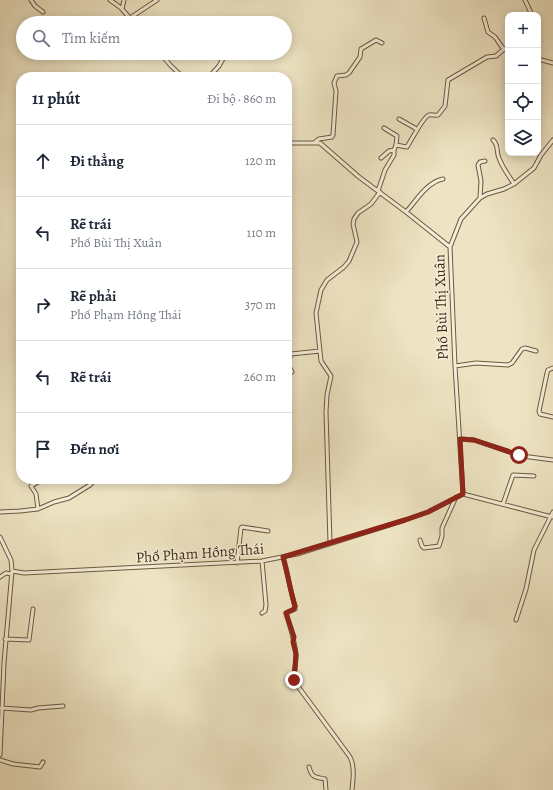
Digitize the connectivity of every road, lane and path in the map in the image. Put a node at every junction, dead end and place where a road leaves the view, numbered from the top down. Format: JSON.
{"nodes":[{"id":1,"x":31,"y":0,"type":"edge"},
{"id":2,"x":110,"y":0,"type":"edge"},
{"id":3,"x":124,"y":0,"type":"edge"},
{"id":4,"x":148,"y":0,"type":"edge"},
{"id":5,"x":158,"y":0,"type":"edge"},
{"id":6,"x":525,"y":0,"type":"edge"},
{"id":7,"x":150,"y":5,"type":"junction"},
{"id":8,"x":122,"y":9,"type":"junction"},
{"id":9,"x":43,"y":12,"type":"dead end"},
{"id":10,"x":531,"y":12,"type":"edge"},
{"id":11,"x":128,"y":16,"type":"edge"},
{"id":12,"x":133,"y":16,"type":"edge"},
{"id":13,"x":484,"y":18,"type":"dead end"},
{"id":14,"x":382,"y":43,"type":"dead end"},
{"id":15,"x":504,"y":49,"type":"joint"},
{"id":16,"x":166,"y":60,"type":"edge"},
{"id":17,"x":222,"y":60,"type":"edge"},
{"id":18,"x":541,"y":60,"type":"edge"},
{"id":19,"x":553,"y":63,"type":"edge"},
{"id":20,"x":178,"y":72,"type":"edge"},
{"id":21,"x":214,"y":72,"type":"edge"},
{"id":22,"x":399,"y":120,"type":"dead end"},
{"id":23,"x":384,"y":128,"type":"dead end"},
{"id":24,"x":417,"y":130,"type":"junction"},
{"id":25,"x":493,"y":140,"type":"dead end"},
{"id":26,"x":553,"y":140,"type":"edge"},
{"id":27,"x":292,"y":142,"type":"edge"},
{"id":28,"x":315,"y":142,"type":"junction"},
{"id":29,"x":396,"y":145,"type":"junction"},
{"id":30,"x":394,"y":150,"type":"junction"},
{"id":31,"x":381,"y":158,"type":"dead end"},
{"id":32,"x":485,"y":161,"type":"dead end"},
{"id":33,"x":443,"y":179,"type":"dead end"},
{"id":34,"x":514,"y":184,"type":"junction"},
{"id":35,"x":379,"y":192,"type":"junction"},
{"id":36,"x":480,"y":198,"type":"junction"},
{"id":37,"x":406,"y":212,"type":"junction"},
{"id":38,"x":450,"y":247,"type":"junction"},
{"id":39,"x":320,"y":351,"type":"junction"},
{"id":40,"x":536,"y":351,"type":"dead end"},
{"id":41,"x":292,"y":354,"type":"edge"},
{"id":42,"x":455,"y":366,"type":"junction"},
{"id":43,"x":553,"y":368,"type":"edge"},
{"id":44,"x":553,"y":417,"type":"edge"},
{"id":45,"x":460,"y":439,"type":"junction"},
{"id":46,"x":553,"y":460,"type":"edge"},
{"id":47,"x":534,"y":476,"type":"dead end"},
{"id":48,"x":34,"y":484,"type":"edge"},
{"id":49,"x":91,"y":484,"type":"edge"},
{"id":50,"x":463,"y":494,"type":"junction"},
{"id":51,"x":456,"y":497,"type":"junction"},
{"id":52,"x":503,"y":504,"type":"junction"},
{"id":53,"x":38,"y":509,"type":"junction"},
{"id":54,"x":0,"y":512,"type":"edge"},
{"id":55,"x":553,"y":512,"type":"edge"},
{"id":56,"x":552,"y":516,"type":"edge"},
{"id":57,"x":268,"y":531,"type":"dead end"},
{"id":58,"x":0,"y":537,"type":"edge"},
{"id":59,"x":420,"y":540,"type":"dead end"},
{"id":60,"x":330,"y":543,"type":"junction"},
{"id":61,"x":283,"y":557,"type":"junction"},
{"id":62,"x":262,"y":561,"type":"junction"},
{"id":63,"x":237,"y":563,"type":"junction"},
{"id":64,"x":12,"y":573,"type":"junction"},
{"id":65,"x":0,"y":577,"type":"edge"},
{"id":66,"x":33,"y":609,"type":"dead end"},
{"id":67,"x":262,"y":613,"type":"dead end"},
{"id":68,"x":516,"y":620,"type":"dead end"},
{"id":69,"x":6,"y":639,"type":"junction"},
{"id":70,"x":63,"y":706,"type":"dead end"},
{"id":71,"x":1,"y":708,"type":"junction"},
{"id":72,"x":0,"y":755,"type":"edge"},
{"id":73,"x":0,"y":760,"type":"edge"},
{"id":74,"x":43,"y":762,"type":"dead end"},
{"id":75,"x":309,"y":768,"type":"dead end"},
{"id":76,"x":326,"y":790,"type":"edge"},
{"id":77,"x":352,"y":790,"type":"edge"}],
"edges":[{"from":1,"to":9,"type":"street"},
{"from":2,"to":8,"type":"street"},
{"from":3,"to":8,"type":"street"},
{"from":4,"to":7,"type":"street"},
{"from":5,"to":7,"type":"street"},
{"from":6,"to":10,"type":"street"},
{"from":7,"to":12,"type":"street"},
{"from":8,"to":11,"type":"street"},
{"from":13,"to":15,"type":"street"},
{"from":14,"to":28,"type":"street"},
{"from":15,"to":24,"type":"street"},
{"from":16,"to":20,"type":"street"},
{"from":17,"to":21,"type":"street"},
{"from":18,"to":19,"type":"street"},
{"from":22,"to":24,"type":"street"},
{"from":23,"to":29,"type":"street"},
{"from":24,"to":29,"type":"street"},
{"from":25,"to":34,"type":"street"},
{"from":26,"to":34,"type":"street"},
{"from":27,"to":28,"type":"street"},
{"from":28,"to":35,"type":"street","name":"Phố Bùi Thị Xuân"},
{"from":29,"to":30,"type":"street"},
{"from":30,"to":31,"type":"street"},
{"from":30,"to":35,"type":"street"},
{"from":32,"to":36,"type":"street"},
{"from":33,"to":37,"type":"street"},
{"from":34,"to":36,"type":"street"},
{"from":35,"to":37,"type":"street","name":"Phố Bùi Thị Xuân"},
{"from":35,"to":39,"type":"street"},
{"from":36,"to":38,"type":"street"},
{"from":37,"to":38,"type":"street","name":"Phố Bùi Thị Xuân"},
{"from":38,"to":42,"type":"street","name":"Phố Bùi Thị Xuân"},
{"from":39,"to":41,"type":"street"},
{"from":39,"to":60,"type":"street"},
{"from":40,"to":42,"type":"street"},
{"from":42,"to":45,"type":"street","name":"Phố Bùi Thị Xuân"},
{"from":43,"to":44,"type":"street"},
{"from":45,"to":46,"type":"street"},
{"from":45,"to":50,"type":"street","name":"Phố Bùi Thị Xuân"},
{"from":47,"to":52,"type":"street"},
{"from":48,"to":53,"type":"street"},
{"from":49,"to":53,"type":"street"},
{"from":50,"to":51,"type":"street","name":"Phố Phạm Hồng Thái"},
{"from":50,"to":52,"type":"street"},
{"from":51,"to":59,"type":"street"},
{"from":51,"to":60,"type":"street","name":"Phố Phạm Hồng Thái"},
{"from":52,"to":56,"type":"street"},
{"from":53,"to":54,"type":"street"},
{"from":55,"to":56,"type":"street"},
{"from":56,"to":68,"type":"street"},
{"from":57,"to":63,"type":"street"},
{"from":58,"to":64,"type":"street"},
{"from":60,"to":61,"type":"street","name":"Phố Phạm Hồng Thái"},
{"from":61,"to":62,"type":"street","name":"Phố Phạm Hồng Thái"},
{"from":61,"to":77,"type":"street"},
{"from":62,"to":63,"type":"street","name":"Phố Phạm Hồng Thái"},
{"from":62,"to":67,"type":"street"},
{"from":63,"to":64,"type":"street","name":"Phố Phạm Hồng Thái"},
{"from":64,"to":65,"type":"street"},
{"from":64,"to":69,"type":"street"},
{"from":66,"to":69,"type":"street"},
{"from":69,"to":71,"type":"street"},
{"from":70,"to":71,"type":"street"},
{"from":71,"to":72,"type":"street"},
{"from":73,"to":74,"type":"street"},
{"from":75,"to":76,"type":"street"}]}
